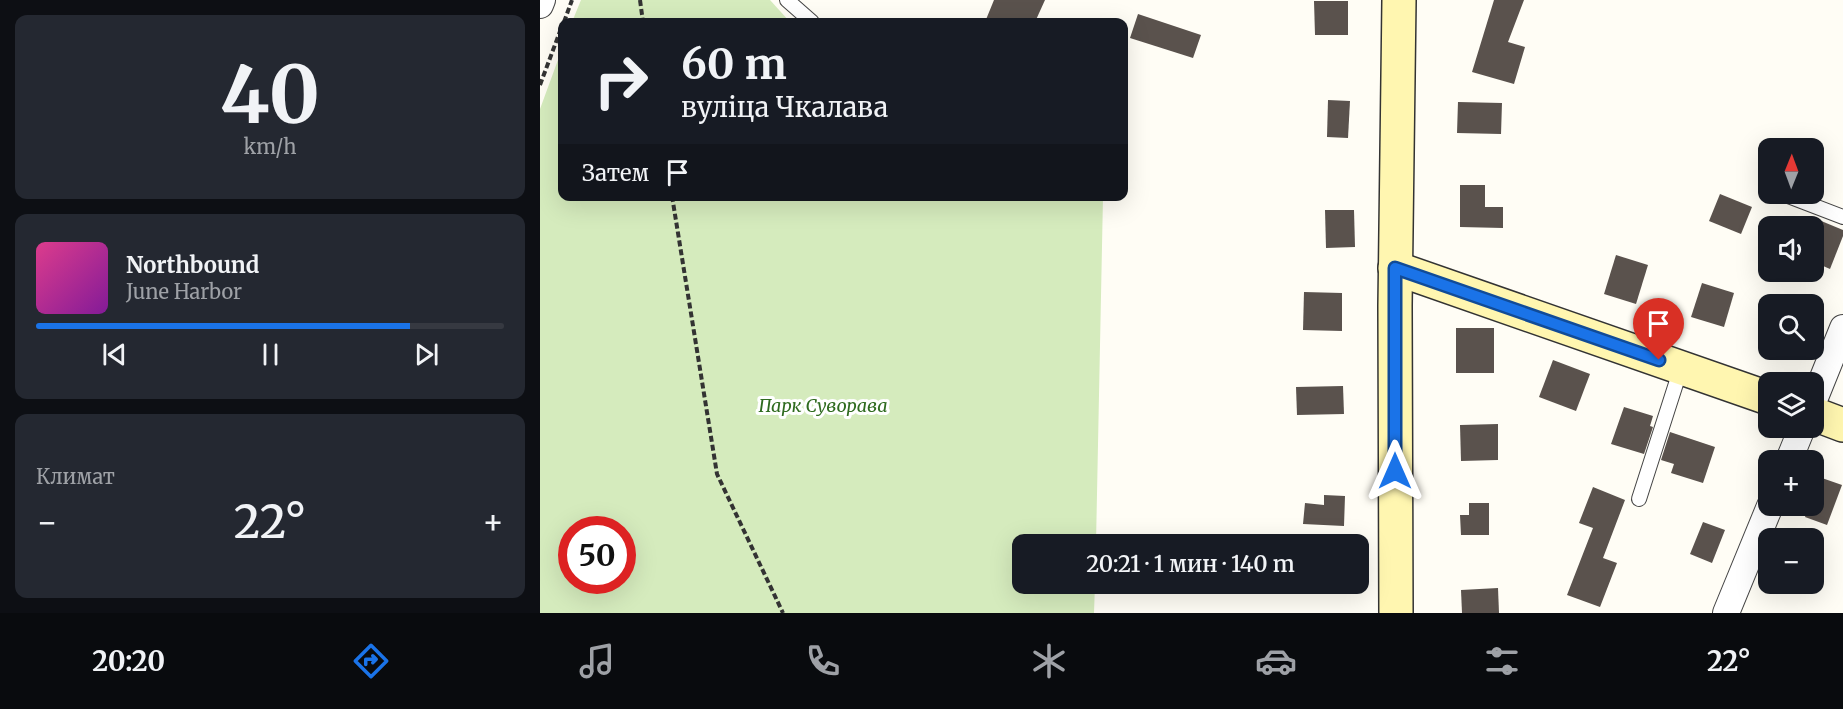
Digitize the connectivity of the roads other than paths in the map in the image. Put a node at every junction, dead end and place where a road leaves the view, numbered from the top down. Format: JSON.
{"nodes":[{"id":1,"x":542,"y":0,"type":"edge"},
{"id":2,"x":787,"y":0,"type":"edge"},
{"id":3,"x":1399,"y":0,"type":"edge"},
{"id":4,"x":540,"y":5,"type":"edge"},
{"id":5,"x":807,"y":18,"type":"edge"},
{"id":6,"x":1809,"y":204,"type":"edge"},
{"id":7,"x":1843,"y":217,"type":"edge"},
{"id":8,"x":1395,"y":268,"type":"junction"},
{"id":9,"x":1843,"y":328,"type":"edge"},
{"id":10,"x":1681,"y":368,"type":"junction"},
{"id":11,"x":1824,"y":375,"type":"edge"},
{"id":12,"x":1758,"y":395,"type":"edge"},
{"id":13,"x":1824,"y":418,"type":"edge"},
{"id":14,"x":1843,"y":425,"type":"edge"},
{"id":15,"x":1639,"y":500,"type":"dead end"},
{"id":16,"x":1766,"y":516,"type":"edge"},
{"id":17,"x":1396,"y":613,"type":"edge"},
{"id":18,"x":1726,"y":613,"type":"edge"}],
"edges":[{"from":1,"to":4,"type":"street"},
{"from":2,"to":5,"type":"lane"},
{"from":3,"to":8,"type":"main road"},
{"from":6,"to":7,"type":"lane"},
{"from":8,"to":10,"type":"main road"},
{"from":8,"to":17,"type":"main road"},
{"from":9,"to":11,"type":"street"},
{"from":10,"to":12,"type":"main road"},
{"from":10,"to":15,"type":"lane"},
{"from":13,"to":14,"type":"main road"},
{"from":16,"to":18,"type":"street"}]}
